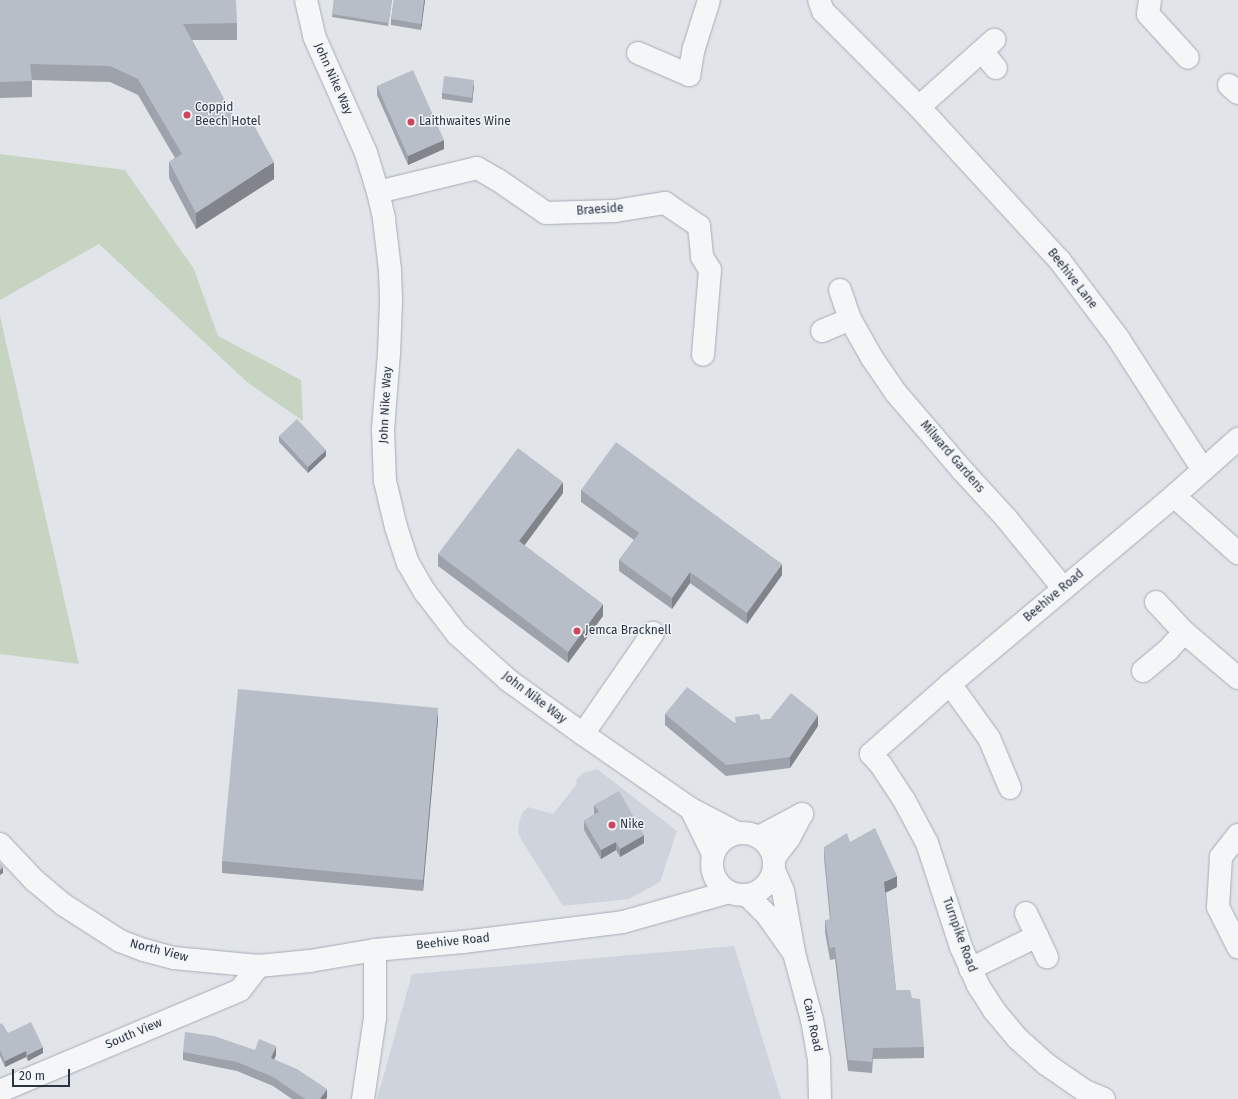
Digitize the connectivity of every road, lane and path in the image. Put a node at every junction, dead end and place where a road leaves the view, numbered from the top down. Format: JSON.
{"nodes":[{"id":1,"x":306,"y":0,"type":"edge"},
{"id":2,"x":709,"y":0,"type":"edge"},
{"id":3,"x":819,"y":0,"type":"edge"},
{"id":4,"x":1150,"y":0,"type":"edge"},
{"id":5,"x":638,"y":53,"type":"dead end"},
{"id":6,"x":1188,"y":58,"type":"dead end"},
{"id":7,"x":996,"y":68,"type":"dead end"},
{"id":8,"x":919,"y":106,"type":"junction"},
{"id":9,"x":378,"y":192,"type":"junction"},
{"id":10,"x":840,"y":290,"type":"dead end"},
{"id":11,"x":850,"y":319,"type":"junction"},
{"id":12,"x":822,"y":331,"type":"dead end"},
{"id":13,"x":703,"y":355,"type":"dead end"},
{"id":14,"x":1238,"y":439,"type":"edge"},
{"id":15,"x":1203,"y":470,"type":"junction"},
{"id":16,"x":1174,"y":496,"type":"junction"},
{"id":17,"x":1238,"y":553,"type":"edge"},
{"id":18,"x":1063,"y":588,"type":"junction"},
{"id":19,"x":1156,"y":602,"type":"dead end"},
{"id":20,"x":1184,"y":632,"type":"junction"},
{"id":21,"x":653,"y":633,"type":"dead end"},
{"id":22,"x":1143,"y":671,"type":"dead end"},
{"id":23,"x":1238,"y":678,"type":"edge"},
{"id":24,"x":950,"y":684,"type":"junction"},
{"id":25,"x":583,"y":734,"type":"junction"},
{"id":26,"x":871,"y":754,"type":"joint"},
{"id":27,"x":1010,"y":788,"type":"dead end"},
{"id":28,"x":691,"y":809,"type":"junction"},
{"id":29,"x":737,"y":833,"type":"junction"},
{"id":30,"x":1238,"y":835,"type":"edge"},
{"id":31,"x":759,"y":836,"type":"junction"},
{"id":32,"x":0,"y":844,"type":"edge"},
{"id":33,"x":774,"y":864,"type":"junction"},
{"id":34,"x":714,"y":865,"type":"junction"},
{"id":35,"x":738,"y":894,"type":"junction"},
{"id":36,"x":677,"y":906,"type":"junction"},
{"id":37,"x":1026,"y":913,"type":"dead end"},
{"id":38,"x":1037,"y":936,"type":"junction"},
{"id":39,"x":1238,"y":947,"type":"edge"},
{"id":40,"x":375,"y":950,"type":"junction"},
{"id":41,"x":794,"y":953,"type":"junction"},
{"id":42,"x":1047,"y":957,"type":"dead end"},
{"id":43,"x":259,"y":966,"type":"junction"},
{"id":44,"x":970,"y":969,"type":"junction"},
{"id":45,"x":0,"y":1091,"type":"edge"},
{"id":46,"x":363,"y":1099,"type":"edge"},
{"id":47,"x":820,"y":1099,"type":"edge"},
{"id":48,"x":1104,"y":1099,"type":"edge"}],
"edges":[{"from":1,"to":9,"type":"street","name":"John Nike Way"},
{"from":2,"to":5,"type":"street"},
{"from":3,"to":8,"type":"street","name":"Beehive Lane"},
{"from":4,"to":6,"type":"street"},
{"from":7,"to":8,"type":"street"},
{"from":8,"to":15,"type":"street","name":"Beehive Lane"},
{"from":9,"to":13,"type":"street","name":"Braeside"},
{"from":9,"to":25,"type":"street","name":"John Nike Way"},
{"from":10,"to":11,"type":"street","name":"Milward Gardens"},
{"from":11,"to":12,"type":"street"},
{"from":11,"to":18,"type":"street","name":"Milward Gardens"},
{"from":14,"to":15,"type":"street","name":"Beehive Road"},
{"from":15,"to":16,"type":"street","name":"Beehive Road"},
{"from":16,"to":17,"type":"street"},
{"from":16,"to":18,"type":"street","name":"Beehive Road"},
{"from":18,"to":24,"type":"street","name":"Beehive Road"},
{"from":19,"to":20,"type":"street"},
{"from":20,"to":22,"type":"street"},
{"from":20,"to":23,"type":"street"},
{"from":21,"to":25,"type":"street"},
{"from":24,"to":26,"type":"street","name":"Beehive Road"},
{"from":24,"to":27,"type":"street"},
{"from":25,"to":28,"type":"street","name":"John Nike Way"},
{"from":26,"to":44,"type":"street","name":"Turnpike Road"},
{"from":28,"to":29,"type":"street","name":"John Nike Way"},
{"from":28,"to":34,"type":"street","name":"John Nike Way"},
{"from":29,"to":31,"type":"street"},
{"from":29,"to":34,"type":"street"},
{"from":30,"to":39,"type":"street"},
{"from":31,"to":33,"type":"street"},
{"from":31,"to":33,"type":"street"},
{"from":32,"to":43,"type":"street","name":"North View"},
{"from":33,"to":35,"type":"street"},
{"from":33,"to":41,"type":"street","name":"Cain Road"},
{"from":34,"to":35,"type":"street"},
{"from":34,"to":36,"type":"street","name":"Beehive Road"},
{"from":35,"to":36,"type":"street","name":"Beehive Road"},
{"from":35,"to":41,"type":"street","name":"Cain Road"},
{"from":36,"to":40,"type":"street","name":"Beehive Road"},
{"from":37,"to":38,"type":"street"},
{"from":38,"to":42,"type":"street"},
{"from":38,"to":44,"type":"street"},
{"from":40,"to":43,"type":"street","name":"North View"},
{"from":40,"to":46,"type":"street"},
{"from":41,"to":47,"type":"street","name":"Cain Road"},
{"from":43,"to":45,"type":"street","name":"South View"},
{"from":44,"to":48,"type":"street","name":"Turnpike Road"}]}
